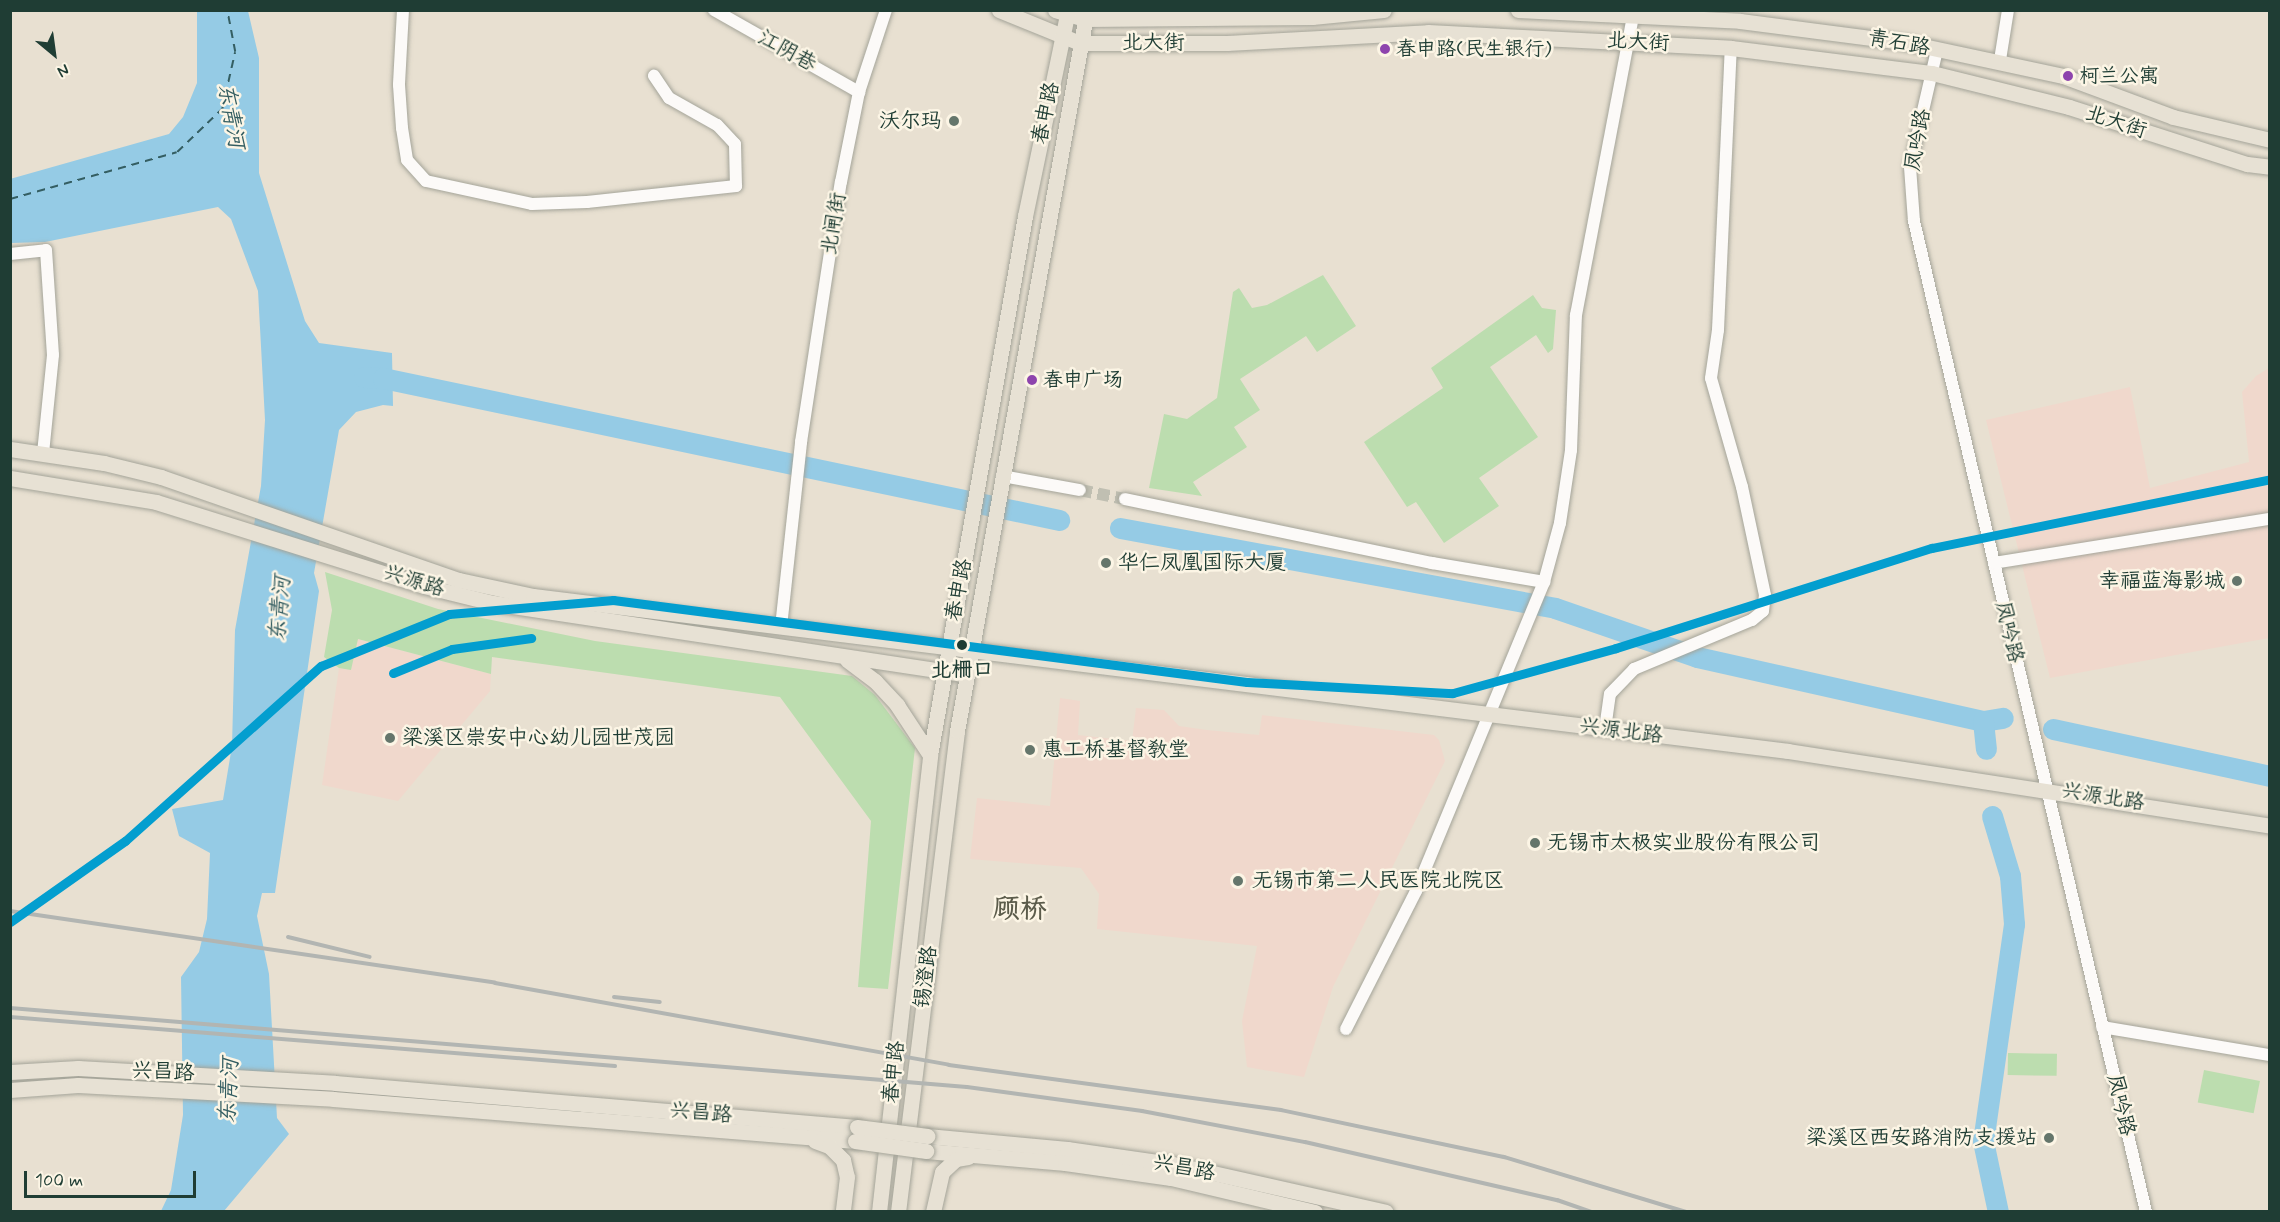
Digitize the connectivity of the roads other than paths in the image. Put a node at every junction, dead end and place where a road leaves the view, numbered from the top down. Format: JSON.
{"nodes":[{"id":1,"x":403,"y":10,"type":"edge"},
{"id":2,"x":714,"y":10,"type":"edge"},
{"id":3,"x":886,"y":10,"type":"edge"},
{"id":4,"x":999,"y":10,"type":"edge"},
{"id":5,"x":1384,"y":10,"type":"edge"},
{"id":6,"x":1518,"y":10,"type":"edge"},
{"id":7,"x":2008,"y":10,"type":"edge"},
{"id":8,"x":1064,"y":12,"type":"edge"},
{"id":9,"x":1633,"y":13,"type":"edge"},
{"id":10,"x":1086,"y":15,"type":"edge"},
{"id":11,"x":1062,"y":39,"type":"junction"},
{"id":12,"x":1628,"y":41,"type":"junction"},
{"id":13,"x":1080,"y":43,"type":"junction"},
{"id":14,"x":1731,"y":48,"type":"junction"},
{"id":15,"x":1937,"y":50,"type":"junction"},
{"id":16,"x":2000,"y":60,"type":"junction"},
{"id":17,"x":1932,"y":73,"type":"junction"},
{"id":18,"x":654,"y":76,"type":"dead end"},
{"id":19,"x":859,"y":92,"type":"junction"},
{"id":20,"x":2270,"y":140,"type":"edge"},
{"id":21,"x":2270,"y":167,"type":"edge"},
{"id":22,"x":10,"y":254,"type":"edge"},
{"id":23,"x":10,"y":449,"type":"edge"},
{"id":24,"x":43,"y":453,"type":"junction"},
{"id":25,"x":1002,"y":476,"type":"junction"},
{"id":26,"x":10,"y":478,"type":"edge"},
{"id":27,"x":1080,"y":490,"type":"tunnel mouth"},
{"id":28,"x":1125,"y":499,"type":"tunnel mouth"},
{"id":29,"x":2270,"y":519,"type":"edge"},
{"id":30,"x":1994,"y":563,"type":"junction"},
{"id":31,"x":1542,"y":587,"type":"junction"},
{"id":32,"x":781,"y":627,"type":"junction"},
{"id":33,"x":947,"y":649,"type":"junction"},
{"id":34,"x":971,"y":653,"type":"junction"},
{"id":35,"x":844,"y":658,"type":"junction"},
{"id":36,"x":943,"y":673,"type":"junction"},
{"id":37,"x":967,"y":675,"type":"junction"},
{"id":38,"x":1488,"y":714,"type":"junction"},
{"id":39,"x":1605,"y":729,"type":"junction"},
{"id":40,"x":930,"y":755,"type":"junction"},
{"id":41,"x":2046,"y":789,"type":"junction"},
{"id":42,"x":2270,"y":826,"type":"edge"},
{"id":43,"x":933,"y":921,"type":"joint"},
{"id":44,"x":2102,"y":1027,"type":"junction"},
{"id":45,"x":1346,"y":1029,"type":"dead end"},
{"id":46,"x":2270,"y":1055,"type":"edge"},
{"id":47,"x":10,"y":1072,"type":"edge"},
{"id":48,"x":10,"y":1090,"type":"edge"},
{"id":49,"x":334,"y":1091,"type":"junction"},
{"id":50,"x":856,"y":1134,"type":"junction"},
{"id":51,"x":801,"y":1136,"type":"junction"},
{"id":52,"x":927,"y":1143,"type":"junction"},
{"id":53,"x":980,"y":1155,"type":"junction"},
{"id":54,"x":843,"y":1212,"type":"edge"},
{"id":55,"x":879,"y":1212,"type":"edge"},
{"id":56,"x":898,"y":1212,"type":"edge"},
{"id":57,"x":933,"y":1212,"type":"edge"},
{"id":58,"x":1315,"y":1212,"type":"edge"},
{"id":59,"x":1386,"y":1212,"type":"edge"},
{"id":60,"x":2146,"y":1212,"type":"edge"}],
"edges":[{"from":1,"to":18,"type":"street"},
{"from":2,"to":19,"type":"street","name":"江阴巷"},
{"from":3,"to":19,"type":"street","name":"北闸街"},
{"from":4,"to":11,"type":"main road","name":"北大街"},
{"from":5,"to":10,"type":"main road"},
{"from":6,"to":9,"type":"main road","name":"青石路"},
{"from":7,"to":16,"type":"street"},
{"from":8,"to":10,"type":"main road"},
{"from":8,"to":11,"type":"main road","name":"春申路"},
{"from":9,"to":12,"type":"street"},
{"from":9,"to":15,"type":"main road","name":"青石路"},
{"from":10,"to":13,"type":"main road","name":"春申路"},
{"from":11,"to":13,"type":"main road","name":"北大街"},
{"from":11,"to":33,"type":"main road","name":"春申路"},
{"from":12,"to":13,"type":"main road","name":"北大街"},
{"from":12,"to":14,"type":"main road","name":"北大街"},
{"from":12,"to":31,"type":"street"},
{"from":13,"to":25,"type":"main road","name":"春申路"},
{"from":14,"to":17,"type":"main road","name":"北大街"},
{"from":14,"to":39,"type":"street"},
{"from":15,"to":16,"type":"main road","name":"青石路"},
{"from":15,"to":17,"type":"street","name":"凤吟路"},
{"from":16,"to":20,"type":"main road","name":"青石路"},
{"from":17,"to":21,"type":"main road","name":"北大街"},
{"from":17,"to":30,"type":"street","name":"凤吟路"},
{"from":19,"to":32,"type":"street","name":"北闸街"},
{"from":22,"to":24,"type":"street"},
{"from":23,"to":24,"type":"main road"},
{"from":24,"to":32,"type":"main road","name":"兴源路"},
{"from":25,"to":27,"type":"street"},
{"from":25,"to":34,"type":"main road","name":"春申路"},
{"from":26,"to":35,"type":"main road","name":"兴源路"},
{"from":28,"to":31,"type":"street"},
{"from":29,"to":30,"type":"street"},
{"from":30,"to":41,"type":"street","name":"凤吟路"},
{"from":31,"to":38,"type":"street"},
{"from":32,"to":33,"type":"main road","name":"兴源路"},
{"from":33,"to":34,"type":"main road","name":"兴源路"},
{"from":33,"to":36,"type":"main road","name":"春申路"},
{"from":34,"to":37,"type":"main road","name":"春申路"},
{"from":34,"to":38,"type":"main road","name":"兴源北路"},
{"from":35,"to":36,"type":"main road","name":"兴源路"},
{"from":35,"to":40,"type":"main road"},
{"from":36,"to":37,"type":"main road","name":"兴源路"},
{"from":36,"to":40,"type":"main road","name":"春申路"},
{"from":37,"to":43,"type":"main road","name":"春申路"},
{"from":38,"to":39,"type":"main road","name":"兴源北路"},
{"from":38,"to":45,"type":"street"},
{"from":39,"to":41,"type":"main road","name":"兴源北路"},
{"from":40,"to":55,"type":"main road","name":"春申路"},
{"from":41,"to":42,"type":"main road","name":"兴源北路"},
{"from":41,"to":44,"type":"street","name":"凤吟路"},
{"from":43,"to":56,"type":"main road","name":"锡澄路"},
{"from":44,"to":46,"type":"street"},
{"from":44,"to":60,"type":"street","name":"凤吟路"},
{"from":47,"to":49,"type":"main road","name":"兴昌路"},
{"from":48,"to":49,"type":"main road","name":"兴昌路"},
{"from":49,"to":50,"type":"main road","name":"兴昌路"},
{"from":49,"to":51,"type":"main road","name":"兴昌路"},
{"from":50,"to":51,"type":"main road","name":"兴昌路"},
{"from":50,"to":52,"type":"main road","name":"兴昌路","bridge":true},
{"from":51,"to":54,"type":"main road"},
{"from":52,"to":53,"type":"main road","name":"兴昌路"},
{"from":52,"to":59,"type":"main road","name":"兴昌路"},
{"from":53,"to":57,"type":"main road"},
{"from":53,"to":58,"type":"main road","name":"兴昌路"}]}
